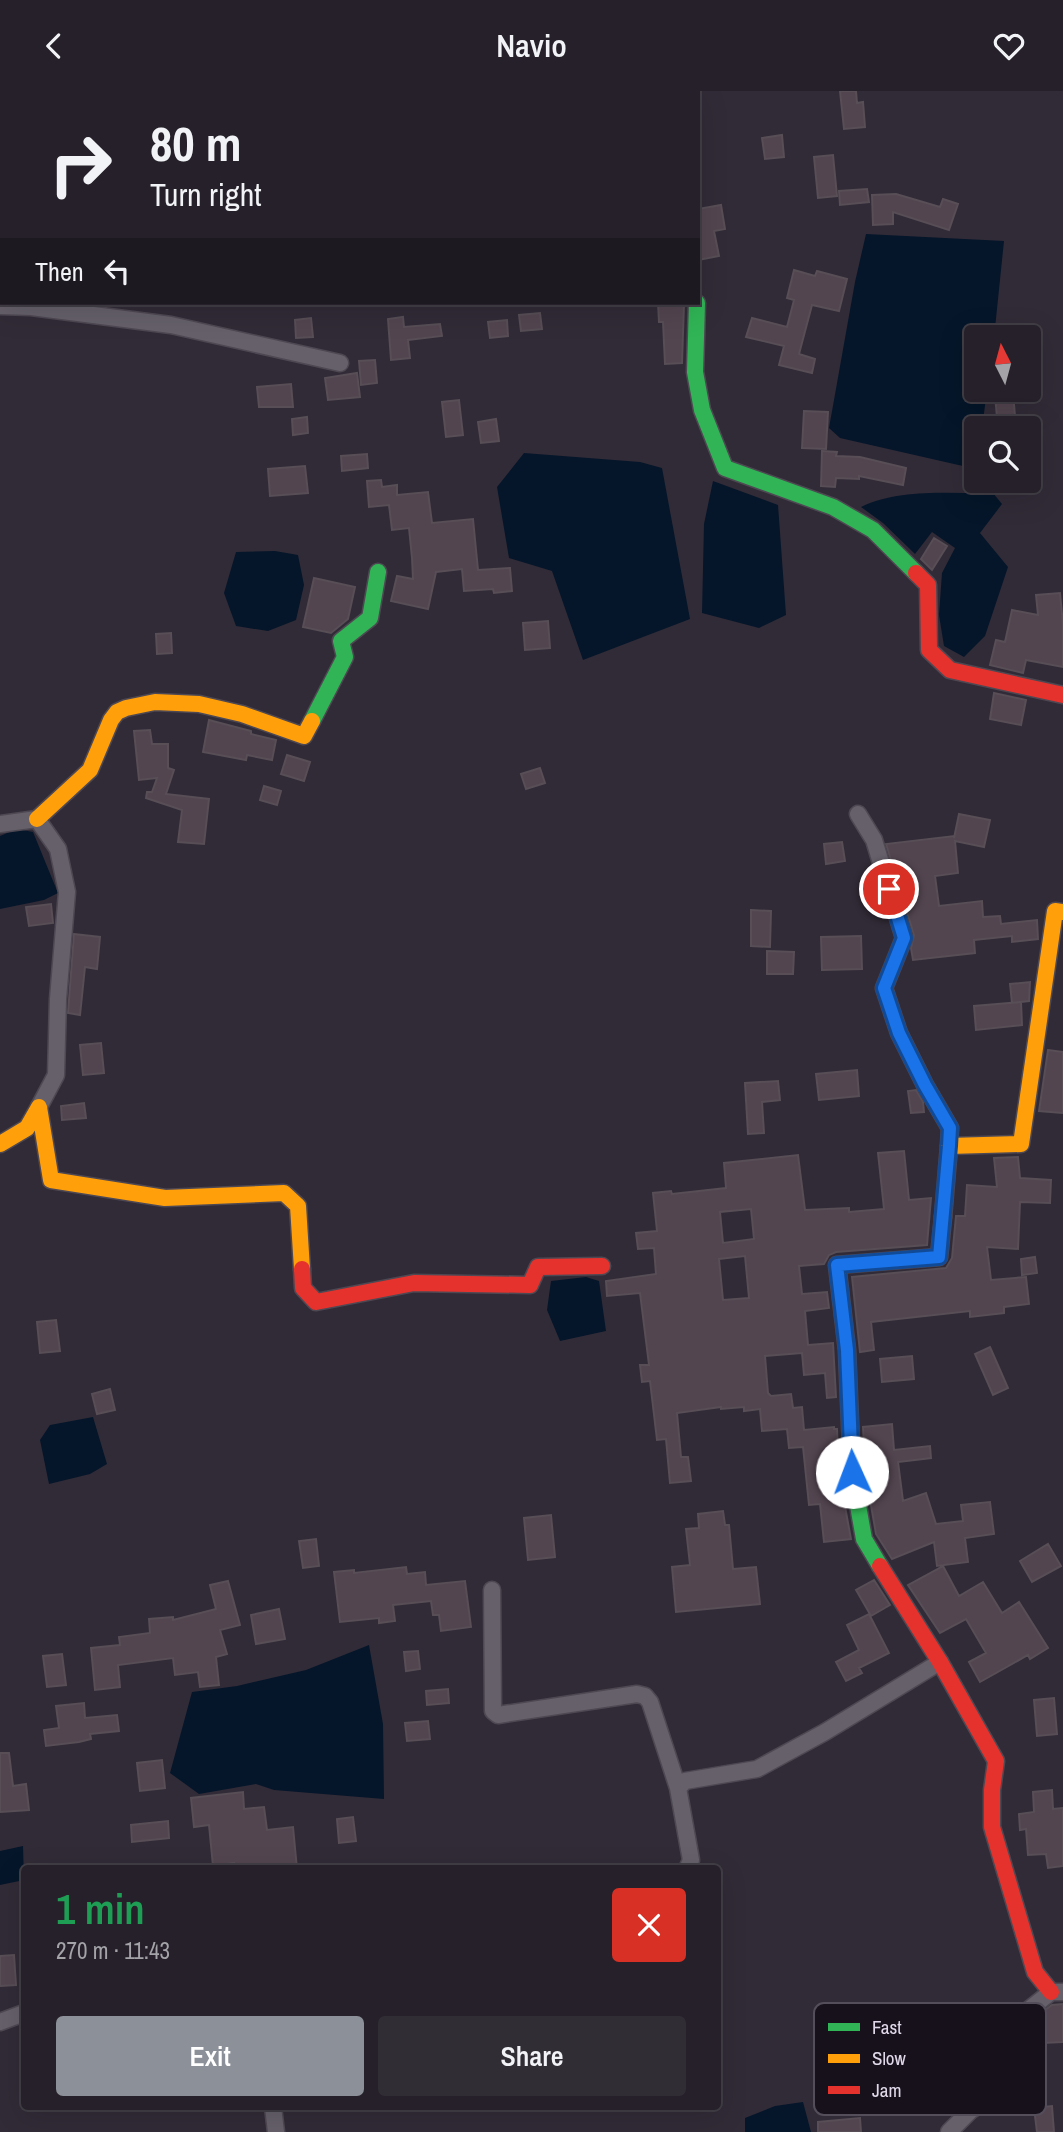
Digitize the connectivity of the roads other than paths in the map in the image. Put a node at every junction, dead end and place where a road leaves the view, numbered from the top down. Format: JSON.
{"nodes":[{"id":1,"x":697,"y":305,"type":"edge"},
{"id":2,"x":0,"y":306,"type":"edge"},
{"id":3,"x":340,"y":363,"type":"dead end"},
{"id":4,"x":378,"y":572,"type":"dead end"},
{"id":5,"x":1063,"y":695,"type":"edge"},
{"id":6,"x":858,"y":814,"type":"dead end"},
{"id":7,"x":37,"y":819,"type":"junction"},
{"id":8,"x":0,"y":824,"type":"edge"},
{"id":9,"x":1063,"y":912,"type":"edge"},
{"id":10,"x":39,"y":1107,"type":"junction"},
{"id":11,"x":0,"y":1144,"type":"edge"},
{"id":12,"x":949,"y":1146,"type":"junction"},
{"id":13,"x":602,"y":1266,"type":"dead end"},
{"id":14,"x":492,"y":1590,"type":"dead end"},
{"id":15,"x":940,"y":1662,"type":"junction"},
{"id":16,"x":678,"y":1788,"type":"junction"},
{"id":17,"x":689,"y":1865,"type":"edge"},
{"id":18,"x":1057,"y":1992,"type":"edge"},
{"id":19,"x":1040,"y":2003,"type":"edge"},
{"id":20,"x":21,"y":2014,"type":"edge"},
{"id":21,"x":0,"y":2022,"type":"edge"},
{"id":22,"x":273,"y":2110,"type":"edge"},
{"id":23,"x":966,"y":2115,"type":"edge"},
{"id":24,"x":276,"y":2132,"type":"edge"},
{"id":25,"x":949,"y":2132,"type":"edge"}],
"edges":[{"from":1,"to":5,"type":"street"},
{"from":2,"to":3,"type":"street"},
{"from":4,"to":7,"type":"street"},
{"from":6,"to":12,"type":"street"},
{"from":7,"to":8,"type":"street"},
{"from":7,"to":10,"type":"street"},
{"from":9,"to":12,"type":"street"},
{"from":10,"to":11,"type":"street"},
{"from":10,"to":13,"type":"street"},
{"from":12,"to":15,"type":"street"},
{"from":14,"to":16,"type":"street"},
{"from":15,"to":16,"type":"street"},
{"from":15,"to":18,"type":"street"},
{"from":16,"to":17,"type":"street"},
{"from":18,"to":19,"type":"street"},
{"from":20,"to":21,"type":"street"},
{"from":22,"to":24,"type":"street"},
{"from":23,"to":25,"type":"street"}]}
